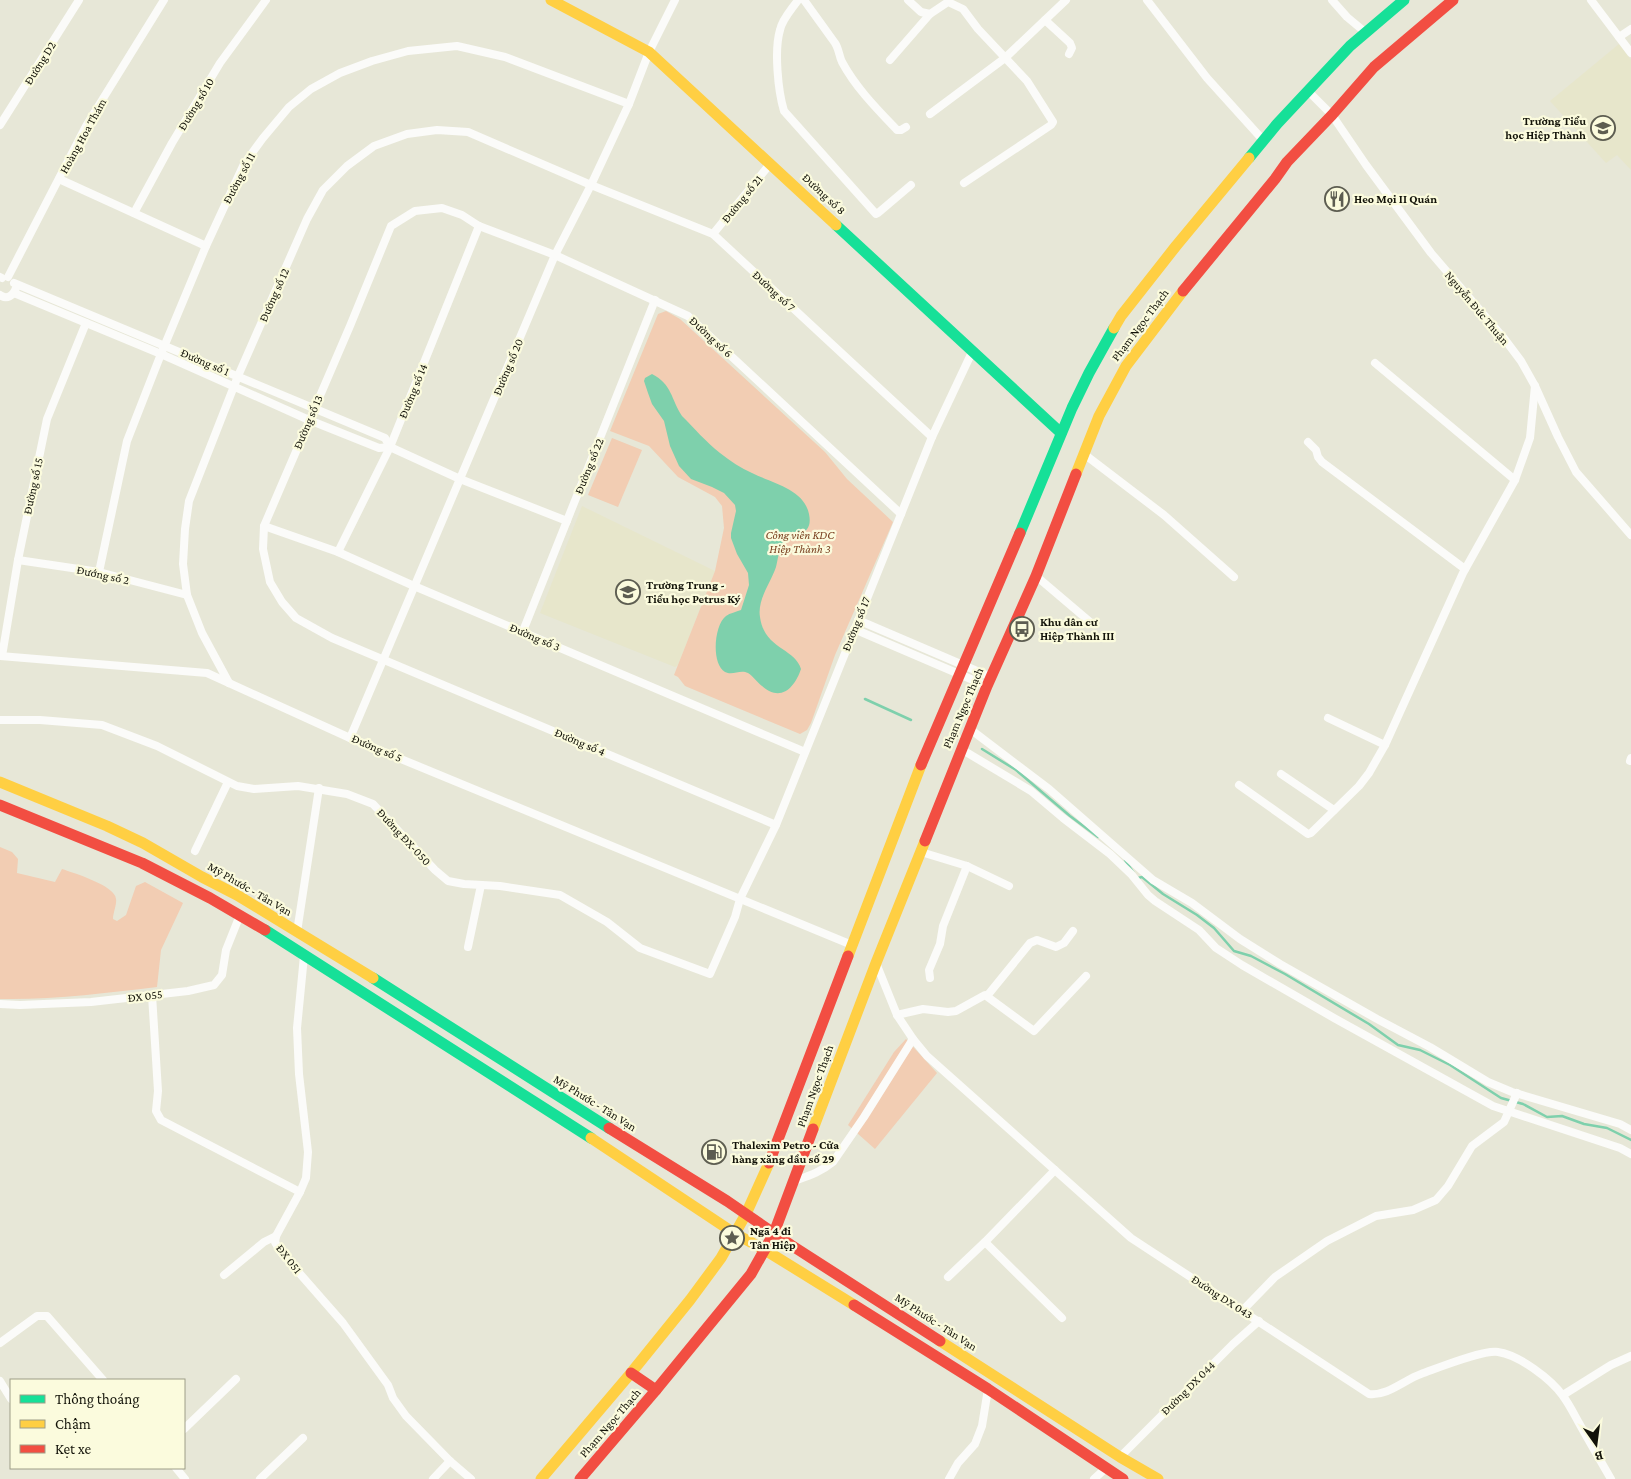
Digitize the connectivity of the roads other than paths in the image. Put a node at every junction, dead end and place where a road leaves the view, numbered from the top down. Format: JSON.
{"nodes":[{"id":1,"x":79,"y":0,"type":"edge"},
{"id":2,"x":164,"y":0,"type":"edge"},
{"id":3,"x":266,"y":0,"type":"edge"},
{"id":4,"x":551,"y":0,"type":"edge"},
{"id":5,"x":674,"y":0,"type":"edge"},
{"id":6,"x":798,"y":0,"type":"edge"},
{"id":7,"x":804,"y":0,"type":"edge"},
{"id":8,"x":908,"y":0,"type":"edge"},
{"id":9,"x":1066,"y":0,"type":"edge"},
{"id":10,"x":1147,"y":0,"type":"edge"},
{"id":11,"x":1332,"y":0,"type":"edge"},
{"id":12,"x":1404,"y":0,"type":"edge"},
{"id":13,"x":1453,"y":0,"type":"edge"},
{"id":14,"x":1591,"y":0,"type":"edge"},
{"id":15,"x":930,"y":14,"type":"junction"},
{"id":16,"x":1045,"y":20,"type":"junction"},
{"id":17,"x":1631,"y":29,"type":"edge"},
{"id":18,"x":1366,"y":32,"type":"junction"},
{"id":19,"x":1619,"y":37,"type":"junction"},
{"id":20,"x":649,"y":52,"type":"junction"},
{"id":21,"x":1631,"y":53,"type":"edge"},
{"id":22,"x":1069,"y":54,"type":"dead end"},
{"id":23,"x":1005,"y":58,"type":"junction"},
{"id":24,"x":890,"y":60,"type":"dead end"},
{"id":25,"x":1307,"y":90,"type":"junction"},
{"id":26,"x":628,"y":104,"type":"junction"},
{"id":27,"x":930,"y":114,"type":"dead end"},
{"id":28,"x":1332,"y":115,"type":"junction"},
{"id":29,"x":0,"y":125,"type":"edge"},
{"id":30,"x":906,"y":127,"type":"dead end"},
{"id":31,"x":1263,"y":140,"type":"junction"},
{"id":32,"x":770,"y":164,"type":"junction"},
{"id":33,"x":59,"y":179,"type":"junction"},
{"id":34,"x":964,"y":183,"type":"dead end"},
{"id":35,"x":592,"y":185,"type":"junction"},
{"id":36,"x":911,"y":185,"type":"dead end"},
{"id":37,"x":134,"y":213,"type":"junction"},
{"id":38,"x":479,"y":226,"type":"junction"},
{"id":39,"x":713,"y":234,"type":"junction"},
{"id":40,"x":206,"y":246,"type":"junction"},
{"id":41,"x":555,"y":255,"type":"junction"},
{"id":42,"x":5,"y":279,"type":"edge"},
{"id":43,"x":14,"y":293,"type":"junction"},
{"id":44,"x":0,"y":297,"type":"edge"},
{"id":45,"x":655,"y":300,"type":"junction"},
{"id":46,"x":86,"y":323,"type":"junction"},
{"id":47,"x":165,"y":345,"type":"junction"},
{"id":48,"x":973,"y":350,"type":"junction"},
{"id":49,"x":161,"y":354,"type":"junction"},
{"id":50,"x":1375,"y":363,"type":"dead end"},
{"id":51,"x":238,"y":376,"type":"junction"},
{"id":52,"x":1535,"y":386,"type":"junction"},
{"id":53,"x":234,"y":387,"type":"junction"},
{"id":54,"x":314,"y":409,"type":"junction"},
{"id":55,"x":309,"y":420,"type":"junction"},
{"id":56,"x":1061,"y":433,"type":"junction"},
{"id":57,"x":932,"y":437,"type":"junction"},
{"id":58,"x":1308,"y":442,"type":"dead end"},
{"id":59,"x":390,"y":447,"type":"junction"},
{"id":60,"x":1084,"y":454,"type":"junction"},
{"id":61,"x":460,"y":479,"type":"junction"},
{"id":62,"x":1515,"y":480,"type":"junction"},
{"id":63,"x":901,"y":514,"type":"junction"},
{"id":64,"x":567,"y":521,"type":"junction"},
{"id":65,"x":264,"y":526,"type":"junction"},
{"id":66,"x":1631,"y":535,"type":"edge"},
{"id":67,"x":338,"y":552,"type":"junction"},
{"id":68,"x":18,"y":560,"type":"junction"},
{"id":69,"x":1465,"y":569,"type":"junction"},
{"id":70,"x":99,"y":572,"type":"junction"},
{"id":71,"x":1036,"y":576,"type":"junction"},
{"id":72,"x":1234,"y":577,"type":"dead end"},
{"id":73,"x":414,"y":586,"type":"junction"},
{"id":74,"x":187,"y":595,"type":"junction"},
{"id":75,"x":858,"y":620,"type":"junction"},
{"id":76,"x":1088,"y":621,"type":"dead end"},
{"id":77,"x":854,"y":629,"type":"junction"},
{"id":78,"x":522,"y":631,"type":"junction"},
{"id":79,"x":1,"y":656,"type":"edge"},
{"id":80,"x":383,"y":659,"type":"junction"},
{"id":81,"x":961,"y":669,"type":"junction"},
{"id":82,"x":989,"y":682,"type":"junction"},
{"id":83,"x":229,"y":683,"type":"junction"},
{"id":84,"x":1328,"y":718,"type":"dead end"},
{"id":85,"x":0,"y":720,"type":"edge"},
{"id":86,"x":970,"y":728,"type":"junction"},
{"id":87,"x":350,"y":738,"type":"junction"},
{"id":88,"x":1385,"y":744,"type":"junction"},
{"id":89,"x":961,"y":748,"type":"junction"},
{"id":90,"x":805,"y":752,"type":"junction"},
{"id":91,"x":1281,"y":774,"type":"dead end"},
{"id":92,"x":0,"y":782,"type":"edge"},
{"id":93,"x":228,"y":782,"type":"junction"},
{"id":94,"x":1239,"y":784,"type":"dead end"},
{"id":95,"x":319,"y":788,"type":"junction"},
{"id":96,"x":0,"y":805,"type":"edge"},
{"id":97,"x":1334,"y":810,"type":"junction"},
{"id":98,"x":776,"y":826,"type":"junction"},
{"id":99,"x":195,"y":851,"type":"dead end"},
{"id":100,"x":921,"y":852,"type":"junction"},
{"id":101,"x":967,"y":866,"type":"junction"},
{"id":102,"x":481,"y":885,"type":"junction"},
{"id":103,"x":1009,"y":886,"type":"dead end"},
{"id":104,"x":740,"y":899,"type":"junction"},
{"id":105,"x":240,"y":915,"type":"junction"},
{"id":106,"x":1073,"y":931,"type":"dead end"},
{"id":107,"x":297,"y":932,"type":"junction"},
{"id":108,"x":852,"y":944,"type":"junction"},
{"id":109,"x":468,"y":947,"type":"dead end"},
{"id":110,"x":304,"y":956,"type":"junction"},
{"id":111,"x":876,"y":963,"type":"junction"},
{"id":112,"x":710,"y":974,"type":"joint"},
{"id":113,"x":1086,"y":976,"type":"dead end"},
{"id":114,"x":930,"y":978,"type":"dead end"},
{"id":115,"x":152,"y":995,"type":"junction"},
{"id":116,"x":987,"y":996,"type":"junction"},
{"id":117,"x":0,"y":1004,"type":"edge"},
{"id":118,"x":897,"y":1015,"type":"junction"},
{"id":119,"x":913,"y":1039,"type":"junction"},
{"id":120,"x":1517,"y":1093,"type":"junction"},
{"id":121,"x":1510,"y":1111,"type":"junction"},
{"id":122,"x":1631,"y":1130,"type":"edge"},
{"id":123,"x":1631,"y":1154,"type":"edge"},
{"id":124,"x":1055,"y":1170,"type":"junction"},
{"id":125,"x":794,"y":1181,"type":"junction"},
{"id":126,"x":300,"y":1192,"type":"junction"},
{"id":127,"x":746,"y":1214,"type":"junction"},
{"id":128,"x":734,"y":1233,"type":"junction"},
{"id":129,"x":774,"y":1233,"type":"junction"},
{"id":130,"x":276,"y":1236,"type":"junction"},
{"id":131,"x":985,"y":1242,"type":"junction"},
{"id":132,"x":765,"y":1250,"type":"junction"},
{"id":133,"x":224,"y":1275,"type":"dead end"},
{"id":134,"x":948,"y":1277,"type":"dead end"},
{"id":135,"x":1242,"y":1311,"type":"junction"},
{"id":136,"x":1062,"y":1318,"type":"dead end"},
{"id":137,"x":1258,"y":1322,"type":"junction"},
{"id":138,"x":0,"y":1343,"type":"edge"},
{"id":139,"x":1631,"y":1356,"type":"edge"},
{"id":140,"x":631,"y":1373,"type":"junction"},
{"id":141,"x":102,"y":1379,"type":"edge"},
{"id":142,"x":236,"y":1379,"type":"dead end"},
{"id":143,"x":0,"y":1381,"type":"edge"},
{"id":144,"x":988,"y":1388,"type":"junction"},
{"id":145,"x":656,"y":1390,"type":"junction"},
{"id":146,"x":1563,"y":1395,"type":"junction"},
{"id":147,"x":10,"y":1397,"type":"edge"},
{"id":148,"x":185,"y":1428,"type":"edge"},
{"id":149,"x":303,"y":1438,"type":"dead end"},
{"id":150,"x":1120,"y":1457,"type":"junction"},
{"id":151,"x":450,"y":1460,"type":"junction"},
{"id":152,"x":1106,"y":1468,"type":"junction"},
{"id":153,"x":177,"y":1469,"type":"edge"},
{"id":154,"x":185,"y":1479,"type":"edge"},
{"id":155,"x":260,"y":1479,"type":"edge"},
{"id":156,"x":432,"y":1479,"type":"edge"},
{"id":157,"x":471,"y":1479,"type":"edge"},
{"id":158,"x":541,"y":1479,"type":"edge"},
{"id":159,"x":580,"y":1479,"type":"edge"},
{"id":160,"x":949,"y":1479,"type":"edge"},
{"id":161,"x":1094,"y":1479,"type":"edge"},
{"id":162,"x":1123,"y":1479,"type":"edge"},
{"id":163,"x":1158,"y":1479,"type":"edge"},
{"id":164,"x":1611,"y":1479,"type":"edge"}],
"edges":[{"from":1,"to":29,"type":"street","name":"Đường D2"},
{"from":2,"to":33,"type":"street","name":"Hoàng Hoa Thám"},
{"from":3,"to":37,"type":"street","name":"Đường số 10"},
{"from":4,"to":20,"type":"main road","name":"Đường số 8"},
{"from":5,"to":20,"type":"street","name":"Đường số 20"},
{"from":6,"to":36,"type":"street"},
{"from":7,"to":30,"type":"street"},
{"from":8,"to":15,"type":"street"},
{"from":9,"to":16,"type":"street"},
{"from":10,"to":31,"type":"street"},
{"from":11,"to":18,"type":"street"},
{"from":12,"to":18,"type":"main road","name":"Phạm Ngọc Thạch"},
{"from":13,"to":28,"type":"main road","name":"Phạm Ngọc Thạch"},
{"from":14,"to":19,"type":"street"},
{"from":15,"to":23,"type":"street"},
{"from":15,"to":24,"type":"street"},
{"from":16,"to":22,"type":"street"},
{"from":16,"to":23,"type":"street"},
{"from":17,"to":19,"type":"street"},
{"from":18,"to":25,"type":"main road","name":"Phạm Ngọc Thạch"},
{"from":19,"to":21,"type":"street"},
{"from":20,"to":26,"type":"street","name":"Đường số 20"},
{"from":20,"to":32,"type":"main road","name":"Đường số 8"},
{"from":23,"to":27,"type":"street"},
{"from":23,"to":34,"type":"street"},
{"from":25,"to":28,"type":"street","name":"Nguyễn Đức Thuận"},
{"from":25,"to":31,"type":"main road","name":"Phạm Ngọc Thạch"},
{"from":26,"to":35,"type":"street","name":"Đường số 20"},
{"from":26,"to":40,"type":"street","name":"Đường số 11"},
{"from":28,"to":52,"type":"street","name":"Nguyễn Đức Thuận"},
{"from":28,"to":60,"type":"main road","name":"Phạm Ngọc Thạch"},
{"from":31,"to":56,"type":"main road","name":"Phạm Ngọc Thạch"},
{"from":32,"to":39,"type":"street","name":"Đường số 21"},
{"from":32,"to":48,"type":"main road","name":"Đường số 8"},
{"from":33,"to":37,"type":"street"},
{"from":33,"to":42,"type":"street","name":"Hoàng Hoa Thám"},
{"from":35,"to":39,"type":"street","name":"Đường số 7"},
{"from":35,"to":41,"type":"street","name":"Đường số 20"},
{"from":35,"to":51,"type":"street","name":"Đường số 12"},
{"from":37,"to":40,"type":"street"},
{"from":38,"to":41,"type":"street","name":"Đường số 6"},
{"from":38,"to":54,"type":"street","name":"Đường số 13"},
{"from":38,"to":59,"type":"street","name":"Đường số 14"},
{"from":39,"to":57,"type":"street","name":"Đường số 7"},
{"from":40,"to":47,"type":"street","name":"Đường số 11"},
{"from":41,"to":45,"type":"street","name":"Đường số 6"},
{"from":41,"to":61,"type":"street","name":"Đường số 20"},
{"from":42,"to":43,"type":"street"},
{"from":42,"to":47,"type":"street","name":"Đường số 1"},
{"from":43,"to":44,"type":"street"},
{"from":43,"to":46,"type":"street","name":"Đường số 1"},
{"from":45,"to":63,"type":"street","name":"Đường số 6"},
{"from":45,"to":64,"type":"street","name":"Đường số 22"},
{"from":46,"to":49,"type":"street","name":"Đường số 1"},
{"from":46,"to":68,"type":"street","name":"Đường số 15"},
{"from":47,"to":49,"type":"street","name":"Đường số 11"},
{"from":47,"to":51,"type":"street","name":"Đường số 1"},
{"from":48,"to":56,"type":"main road","name":"Đường số 8"},
{"from":48,"to":57,"type":"street","name":"Đường số 17"},
{"from":49,"to":53,"type":"street","name":"Đường số 1"},
{"from":49,"to":70,"type":"street","name":"Đường số 11"},
{"from":50,"to":62,"type":"street"},
{"from":51,"to":53,"type":"street","name":"Đường số 12"},
{"from":51,"to":54,"type":"street","name":"Đường số 1"},
{"from":52,"to":62,"type":"street"},
{"from":52,"to":66,"type":"street","name":"Nguyễn Đức Thuận"},
{"from":53,"to":55,"type":"street","name":"Đường số 1"},
{"from":53,"to":74,"type":"street","name":"Đường số 12"},
{"from":54,"to":55,"type":"street","name":"Đường số 13"},
{"from":54,"to":59,"type":"street","name":"Đường số 1"},
{"from":55,"to":59,"type":"street","name":"Đường số 1"},
{"from":55,"to":65,"type":"street","name":"Đường số 13"},
{"from":56,"to":81,"type":"main road","name":"Phạm Ngọc Thạch"},
{"from":57,"to":63,"type":"street","name":"Đường số 17"},
{"from":58,"to":69,"type":"street"},
{"from":59,"to":61,"type":"street","name":"Đường số 1"},
{"from":59,"to":67,"type":"street","name":"Đường số 14"},
{"from":60,"to":71,"type":"main road","name":"Phạm Ngọc Thạch"},
{"from":60,"to":72,"type":"street"},
{"from":61,"to":64,"type":"street","name":"Đường số 1"},
{"from":61,"to":73,"type":"street","name":"Đường số 20"},
{"from":62,"to":69,"type":"street"},
{"from":63,"to":75,"type":"street","name":"Đường số 17"},
{"from":64,"to":78,"type":"street","name":"Đường số 22"},
{"from":65,"to":67,"type":"street","name":"Đường số 3"},
{"from":65,"to":80,"type":"street","name":"Đường số 13"},
{"from":67,"to":73,"type":"street","name":"Đường số 3"},
{"from":68,"to":70,"type":"street","name":"Đướng số 2"},
{"from":68,"to":79,"type":"street","name":"Đường số 15"},
{"from":69,"to":88,"type":"street"},
{"from":70,"to":74,"type":"street","name":"Đướng số 2"},
{"from":71,"to":76,"type":"street"},
{"from":71,"to":82,"type":"main road","name":"Phạm Ngọc Thạch"},
{"from":73,"to":78,"type":"street","name":"Đường số 3"},
{"from":73,"to":80,"type":"street","name":"Đường số 20"},
{"from":74,"to":83,"type":"street","name":"Đường số 12"},
{"from":75,"to":77,"type":"street","name":"Đường số 17"},
{"from":75,"to":81,"type":"street"},
{"from":77,"to":81,"type":"street"},
{"from":77,"to":90,"type":"street","name":"Đường số 17"},
{"from":78,"to":90,"type":"street","name":"Đường số 3"},
{"from":79,"to":83,"type":"street","name":"Đường số 5"},
{"from":80,"to":87,"type":"street","name":"Đường số 20"},
{"from":80,"to":98,"type":"street","name":"Đường số 4"},
{"from":81,"to":82,"type":"street"},
{"from":81,"to":108,"type":"main road","name":"Phạm Ngọc Thạch"},
{"from":82,"to":86,"type":"main road","name":"Phạm Ngọc Thạch"},
{"from":83,"to":87,"type":"street","name":"Đường số 5"},
{"from":84,"to":88,"type":"street"},
{"from":85,"to":93,"type":"street","name":"Đường ĐX-050"},
{"from":86,"to":89,"type":"main road","name":"Phạm Ngọc Thạch"},
{"from":86,"to":120,"type":"street"},
{"from":87,"to":104,"type":"street","name":"Đường số 5"},
{"from":88,"to":97,"type":"street"},
{"from":89,"to":100,"type":"main road","name":"Phạm Ngọc Thạch"},
{"from":89,"to":121,"type":"street"},
{"from":90,"to":98,"type":"street","name":"Đường số 17"},
{"from":91,"to":97,"type":"street"},
{"from":92,"to":107,"type":"main road","name":"Mỹ Phước - Tân Vạn"},
{"from":93,"to":95,"type":"street","name":"Đường ĐX-050"},
{"from":93,"to":99,"type":"street"},
{"from":94,"to":97,"type":"street"},
{"from":95,"to":102,"type":"street","name":"Đường ĐX-050"},
{"from":95,"to":107,"type":"street"},
{"from":96,"to":105,"type":"main road"},
{"from":98,"to":104,"type":"street","name":"Đường số 17"},
{"from":100,"to":101,"type":"street"},
{"from":100,"to":111,"type":"main road","name":"Phạm Ngọc Thạch"},
{"from":101,"to":103,"type":"street"},
{"from":101,"to":114,"type":"street"},
{"from":102,"to":109,"type":"street"},
{"from":102,"to":112,"type":"street","name":"Đường ĐX-050"},
{"from":104,"to":108,"type":"street","name":"Đường số 5"},
{"from":104,"to":112,"type":"street","name":"Đường số 17"},
{"from":105,"to":110,"type":"main road"},
{"from":105,"to":115,"type":"street","name":"ĐX 055"},
{"from":106,"to":116,"type":"street"},
{"from":107,"to":127,"type":"main road","name":"Mỹ Phước - Tân Vạn"},
{"from":108,"to":127,"type":"main road","name":"Phạm Ngọc Thạch"},
{"from":110,"to":126,"type":"street","name":"ĐX 051"},
{"from":110,"to":128,"type":"main road"},
{"from":111,"to":118,"type":"street","name":"Đường DX 043"},
{"from":111,"to":125,"type":"main road","name":"Phạm Ngọc Thạch"},
{"from":113,"to":116,"type":"street"},
{"from":115,"to":117,"type":"street","name":"ĐX 055"},
{"from":115,"to":126,"type":"street"},
{"from":116,"to":118,"type":"street"},
{"from":118,"to":119,"type":"street","name":"Đường DX 043"},
{"from":119,"to":124,"type":"street","name":"Đường DX 043"},
{"from":119,"to":125,"type":"street"},
{"from":120,"to":121,"type":"street"},
{"from":120,"to":122,"type":"street"},
{"from":121,"to":123,"type":"street"},
{"from":121,"to":135,"type":"street"},
{"from":124,"to":131,"type":"street"},
{"from":124,"to":135,"type":"street","name":"Đường DX 043"},
{"from":125,"to":129,"type":"main road","name":"Phạm Ngọc Thạch"},
{"from":126,"to":130,"type":"street","name":"ĐX 051"},
{"from":127,"to":128,"type":"main road","name":"Phạm Ngọc Thạch"},
{"from":127,"to":129,"type":"main road","name":"Mỹ Phước - Tân Vạn"},
{"from":128,"to":132,"type":"main road"},
{"from":128,"to":140,"type":"main road","name":"Phạm Ngọc Thạch"},
{"from":129,"to":132,"type":"main road","name":"Phạm Ngọc Thạch"},
{"from":129,"to":150,"type":"main road","name":"Mỹ Phước - Tân Vạn"},
{"from":130,"to":133,"type":"street"},
{"from":130,"to":151,"type":"street","name":"ĐX 051"},
{"from":131,"to":134,"type":"street"},
{"from":131,"to":136,"type":"street"},
{"from":132,"to":144,"type":"main road"},
{"from":132,"to":145,"type":"main road","name":"Phạm Ngọc Thạch"},
{"from":135,"to":137,"type":"street","name":"Đường DX 043"},
{"from":137,"to":146,"type":"street","name":"Đường DX 043"},
{"from":137,"to":150,"type":"street","name":"Đường DX 044"},
{"from":138,"to":141,"type":"street"},
{"from":139,"to":146,"type":"street"},
{"from":140,"to":145,"type":"main road"},
{"from":140,"to":158,"type":"main road","name":"Phạm Ngọc Thạch"},
{"from":142,"to":148,"type":"street"},
{"from":143,"to":147,"type":"street"},
{"from":144,"to":152,"type":"main road"},
{"from":144,"to":160,"type":"street"},
{"from":145,"to":159,"type":"main road","name":"Phạm Ngọc Thạch"},
{"from":146,"to":164,"type":"street","name":"Đường DX 043"},
{"from":149,"to":155,"type":"street"},
{"from":150,"to":163,"type":"main road","name":"Mỹ Phước - Tân Vạn"},
{"from":151,"to":156,"type":"street"},
{"from":151,"to":157,"type":"street","name":"ĐX 051"},
{"from":152,"to":161,"type":"street"},
{"from":152,"to":162,"type":"main road"},
{"from":153,"to":154,"type":"street"}]}
